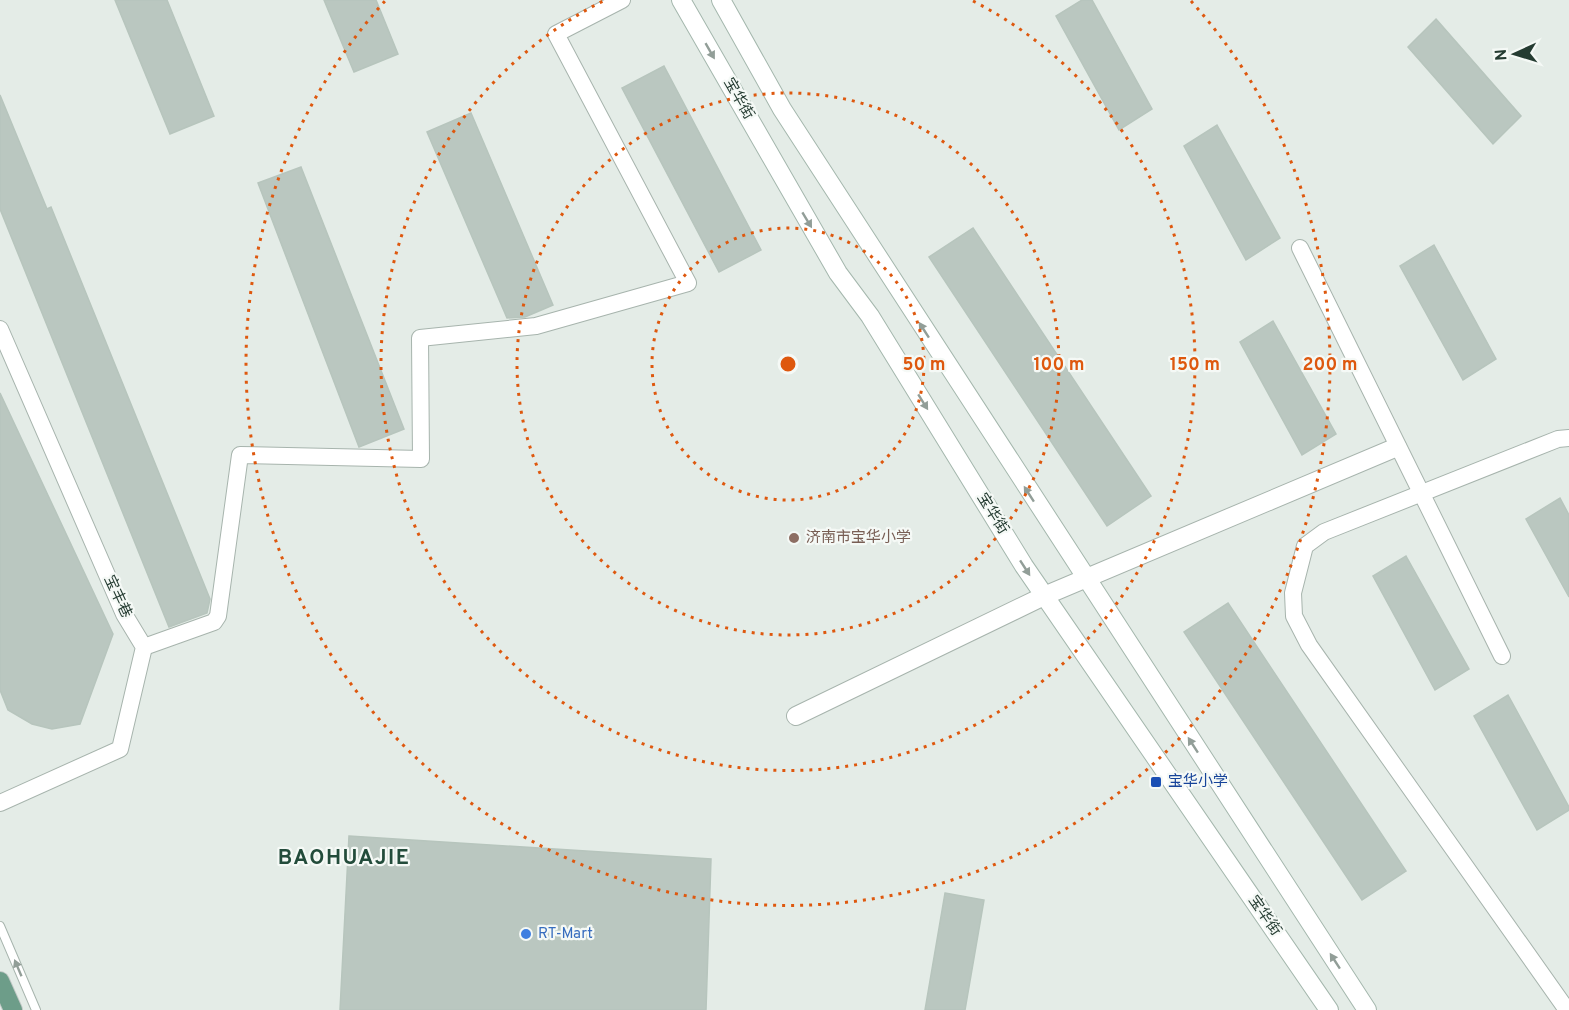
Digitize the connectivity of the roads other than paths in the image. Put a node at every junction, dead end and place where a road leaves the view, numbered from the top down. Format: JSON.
{"nodes":[{"id":1,"x":622,"y":0,"type":"edge"},
{"id":2,"x":681,"y":0,"type":"edge"},
{"id":3,"x":721,"y":0,"type":"edge"},
{"id":4,"x":1300,"y":248,"type":"dead end"},
{"id":5,"x":0,"y":329,"type":"edge"},
{"id":6,"x":1569,"y":438,"type":"edge"},
{"id":7,"x":1397,"y":447,"type":"junction"},
{"id":8,"x":1420,"y":494,"type":"junction"},
{"id":9,"x":1084,"y":578,"type":"junction"},
{"id":10,"x":1044,"y":596,"type":"junction"},
{"id":11,"x":144,"y":647,"type":"junction"},
{"id":12,"x":1502,"y":656,"type":"dead end"},
{"id":13,"x":796,"y":716,"type":"dead end"},
{"id":14,"x":0,"y":803,"type":"edge"},
{"id":15,"x":0,"y":926,"type":"edge"},
{"id":16,"x":0,"y":981,"type":"edge"},
{"id":17,"x":13,"y":1010,"type":"edge"},
{"id":18,"x":36,"y":1010,"type":"edge"},
{"id":19,"x":1329,"y":1010,"type":"edge"},
{"id":20,"x":1366,"y":1010,"type":"edge"},
{"id":21,"x":1567,"y":1010,"type":"edge"}],
"edges":[{"from":1,"to":11,"type":"street"},
{"from":2,"to":10,"type":"main road","name":"宝华街","one_way":true},
{"from":9,"to":3,"type":"main road","one_way":true},
{"from":4,"to":7,"type":"street"},
{"from":5,"to":11,"type":"street","name":"宝丰巷"},
{"from":6,"to":8,"type":"street"},
{"from":7,"to":8,"type":"street"},
{"from":7,"to":9,"type":"main road"},
{"from":8,"to":12,"type":"street"},
{"from":8,"to":21,"type":"street"},
{"from":9,"to":10,"type":"main road"},
{"from":20,"to":9,"type":"main road","one_way":true},
{"from":10,"to":13,"type":"main road"},
{"from":10,"to":19,"type":"main road","name":"宝华街"},
{"from":11,"to":14,"type":"street"},
{"from":18,"to":15,"type":"lane","one_way":true},
{"from":16,"to":17,"type":"main road"}]}
